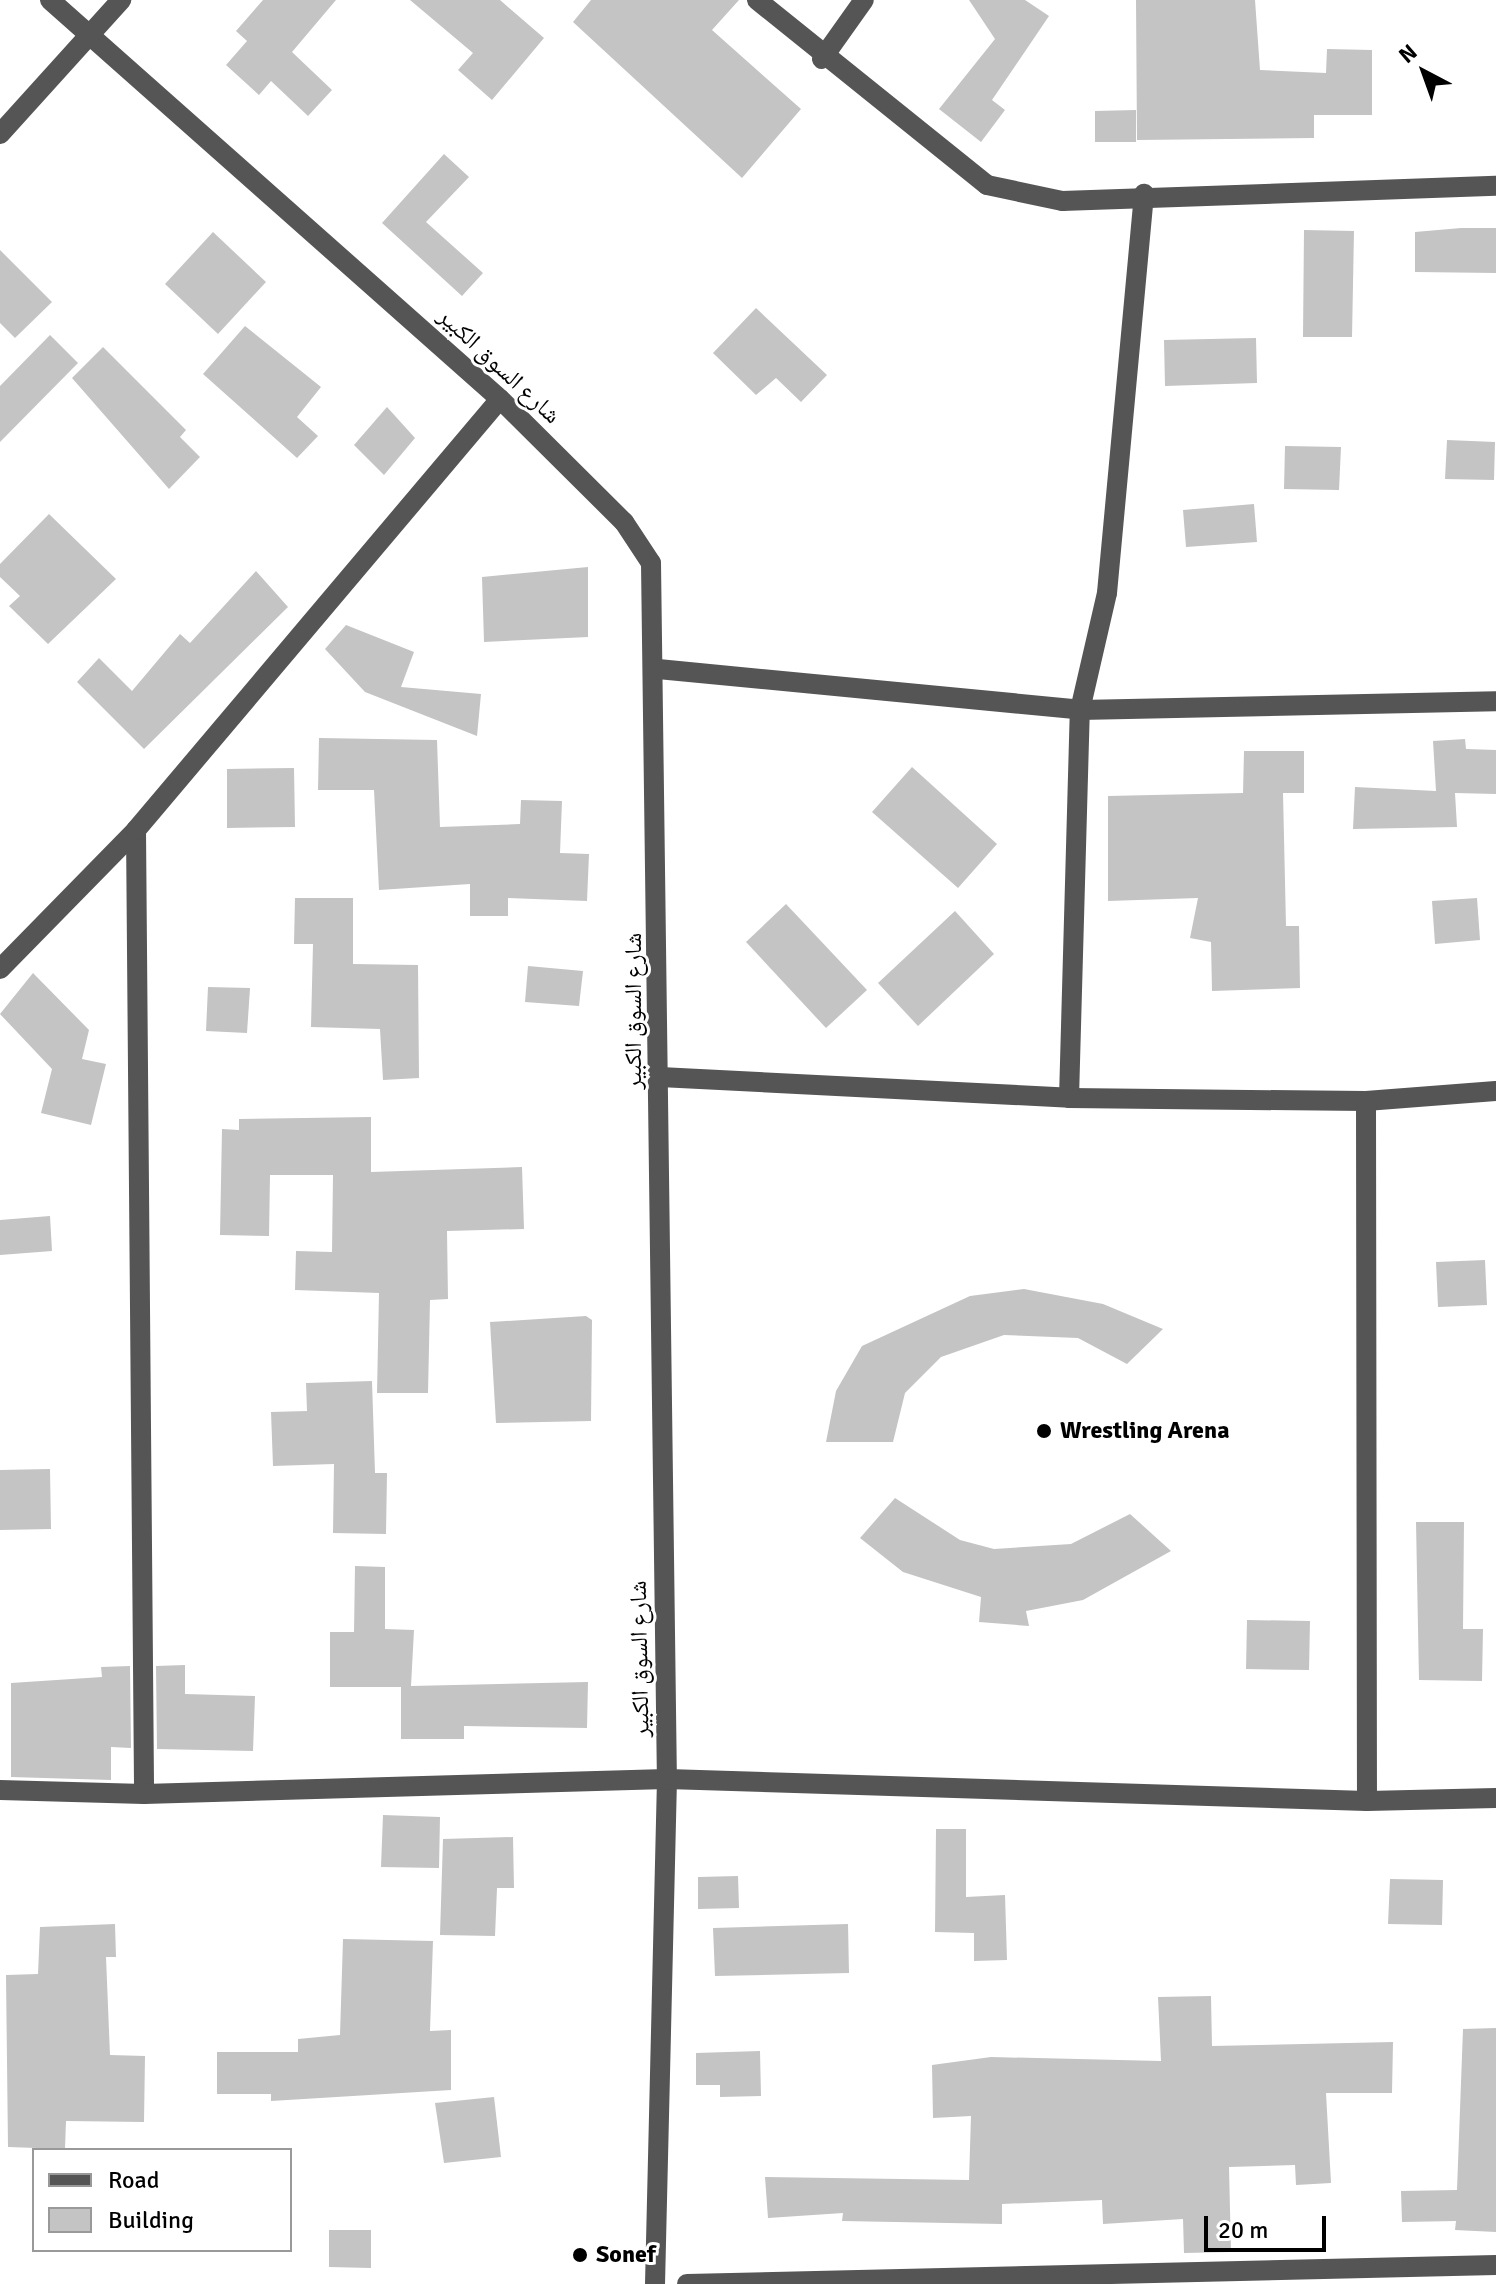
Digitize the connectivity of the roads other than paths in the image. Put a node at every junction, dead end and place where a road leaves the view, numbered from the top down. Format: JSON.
{"nodes":[{"id":1,"x":50,"y":0,"type":"edge"},
{"id":2,"x":121,"y":0,"type":"edge"},
{"id":3,"x":757,"y":0,"type":"edge"},
{"id":4,"x":864,"y":0,"type":"edge"},
{"id":5,"x":89,"y":34,"type":"junction"},
{"id":6,"x":822,"y":59,"type":"junction"},
{"id":7,"x":0,"y":134,"type":"edge"},
{"id":8,"x":1496,"y":186,"type":"edge"},
{"id":9,"x":1144,"y":194,"type":"junction"},
{"id":10,"x":500,"y":399,"type":"junction"},
{"id":11,"x":658,"y":669,"type":"junction"},
{"id":12,"x":1496,"y":701,"type":"edge"},
{"id":13,"x":1080,"y":710,"type":"junction"},
{"id":14,"x":136,"y":830,"type":"junction"},
{"id":15,"x":0,"y":969,"type":"edge"},
{"id":16,"x":660,"y":1077,"type":"junction"},
{"id":17,"x":1496,"y":1091,"type":"edge"},
{"id":18,"x":1069,"y":1098,"type":"junction"},
{"id":19,"x":1366,"y":1101,"type":"junction"},
{"id":20,"x":667,"y":1779,"type":"junction"},
{"id":21,"x":0,"y":1790,"type":"edge"},
{"id":22,"x":144,"y":1794,"type":"junction"},
{"id":23,"x":1496,"y":1798,"type":"edge"},
{"id":24,"x":1367,"y":1801,"type":"junction"},
{"id":25,"x":1496,"y":2265,"type":"edge"},
{"id":26,"x":1474,"y":2275,"type":"edge"},
{"id":27,"x":655,"y":2284,"type":"edge"},
{"id":28,"x":687,"y":2284,"type":"edge"}],
"edges":[{"from":1,"to":5,"type":"street","name":"شارع السوق الكبير"},
{"from":2,"to":5,"type":"street"},
{"from":3,"to":6,"type":"street"},
{"from":4,"to":6,"type":"street"},
{"from":5,"to":7,"type":"street"},
{"from":5,"to":10,"type":"street","name":"شارع السوق الكبير"},
{"from":6,"to":9,"type":"street"},
{"from":8,"to":9,"type":"street"},
{"from":9,"to":13,"type":"street"},
{"from":10,"to":11,"type":"street","name":"شارع السوق الكبير"},
{"from":10,"to":14,"type":"street"},
{"from":11,"to":13,"type":"street"},
{"from":11,"to":16,"type":"street","name":"شارع السوق الكبير"},
{"from":12,"to":13,"type":"street"},
{"from":13,"to":18,"type":"street"},
{"from":14,"to":15,"type":"street"},
{"from":14,"to":22,"type":"street"},
{"from":16,"to":18,"type":"street"},
{"from":16,"to":20,"type":"street","name":"شارع السوق الكبير"},
{"from":17,"to":19,"type":"street"},
{"from":18,"to":19,"type":"street"},
{"from":19,"to":24,"type":"street"},
{"from":20,"to":22,"type":"street"},
{"from":20,"to":24,"type":"street"},
{"from":20,"to":27,"type":"street","name":"شارع السوق الكبير"},
{"from":21,"to":22,"type":"street"},
{"from":23,"to":24,"type":"street"},
{"from":25,"to":26,"type":"street"},
{"from":26,"to":28,"type":"street"}]}
